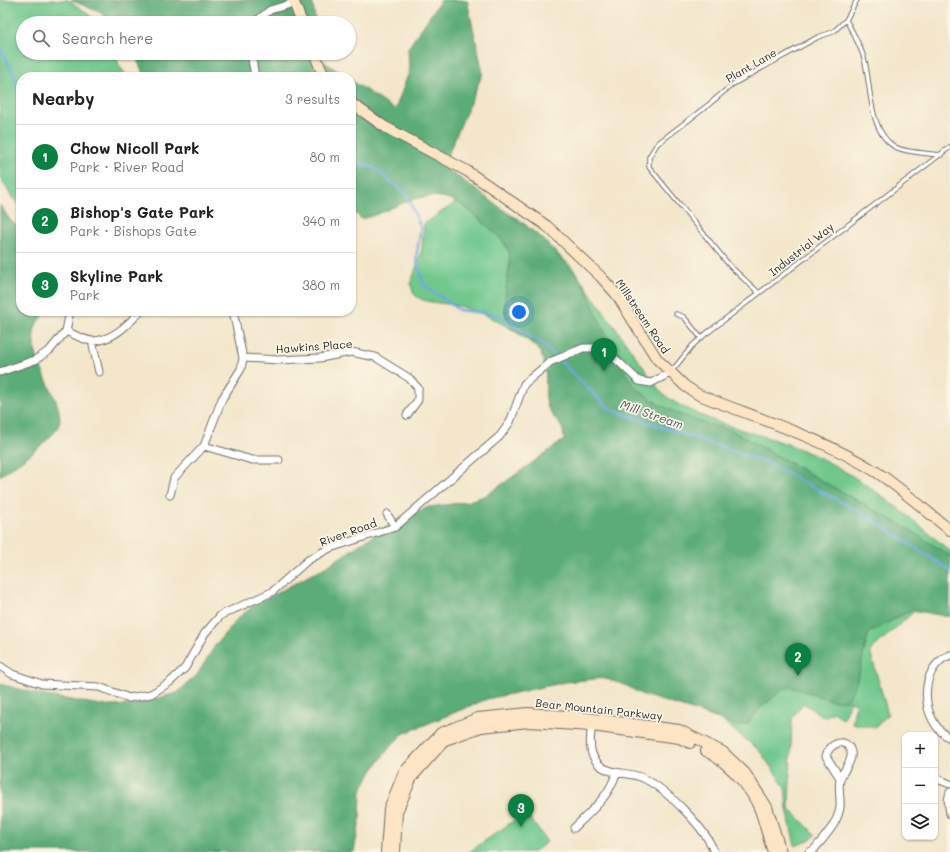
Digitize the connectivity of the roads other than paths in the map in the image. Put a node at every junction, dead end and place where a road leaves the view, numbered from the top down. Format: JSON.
{"nodes":[{"id":1,"x":857,"y":0,"type":"edge"},
{"id":2,"x":294,"y":2,"type":"edge"},
{"id":3,"x":263,"y":16,"type":"edge"},
{"id":4,"x":299,"y":16,"type":"edge"},
{"id":5,"x":846,"y":20,"type":"junction"},
{"id":6,"x":252,"y":60,"type":"edge"},
{"id":7,"x":317,"y":60,"type":"edge"},
{"id":8,"x":254,"y":72,"type":"edge"},
{"id":9,"x":322,"y":72,"type":"edge"},
{"id":10,"x":356,"y":107,"type":"edge"},
{"id":11,"x":950,"y":147,"type":"edge"},
{"id":12,"x":941,"y":155,"type":"junction"},
{"id":13,"x":759,"y":293,"type":"junction"},
{"id":14,"x":676,"y":314,"type":"dead end"},
{"id":15,"x":69,"y":316,"type":"edge"},
{"id":16,"x":136,"y":316,"type":"edge"},
{"id":17,"x":234,"y":316,"type":"edge"},
{"id":18,"x":66,"y":331,"type":"junction"},
{"id":19,"x":701,"y":338,"type":"junction"},
{"id":20,"x":92,"y":341,"type":"junction"},
{"id":21,"x":243,"y":358,"type":"junction"},
{"id":22,"x":0,"y":372,"type":"edge"},
{"id":23,"x":100,"y":372,"type":"dead end"},
{"id":24,"x":670,"y":373,"type":"junction"},
{"id":25,"x":407,"y":415,"type":"dead end"},
{"id":26,"x":204,"y":446,"type":"junction"},
{"id":27,"x":279,"y":460,"type":"dead end"},
{"id":28,"x":170,"y":495,"type":"dead end"},
{"id":29,"x":387,"y":514,"type":"dead end"},
{"id":30,"x":394,"y":527,"type":"junction"},
{"id":31,"x":950,"y":530,"type":"edge"},
{"id":32,"x":950,"y":655,"type":"edge"},
{"id":33,"x":0,"y":666,"type":"edge"},
{"id":34,"x":592,"y":722,"type":"junction"},
{"id":35,"x":950,"y":738,"type":"edge"},
{"id":36,"x":616,"y":773,"type":"junction"},
{"id":37,"x":840,"y":778,"type":"junction"},
{"id":38,"x":938,"y":779,"type":"edge"},
{"id":39,"x":950,"y":784,"type":"edge"},
{"id":40,"x":950,"y":792,"type":"edge"},
{"id":41,"x":950,"y":814,"type":"edge"},
{"id":42,"x":574,"y":828,"type":"dead end"},
{"id":43,"x":386,"y":852,"type":"edge"},
{"id":44,"x":395,"y":852,"type":"edge"},
{"id":45,"x":714,"y":852,"type":"edge"},
{"id":46,"x":773,"y":852,"type":"edge"},
{"id":47,"x":781,"y":852,"type":"edge"},
{"id":48,"x":809,"y":852,"type":"edge"}],
"edges":[{"from":1,"to":5,"type":"lane"},
{"from":2,"to":3,"type":"street"},
{"from":2,"to":4,"type":"street"},
{"from":5,"to":12,"type":"lane"},
{"from":5,"to":13,"type":"lane","name":"Plant Lane"},
{"from":6,"to":8,"type":"street"},
{"from":7,"to":9,"type":"street"},
{"from":10,"to":24,"type":"street","name":"Millstream Road"},
{"from":11,"to":12,"type":"lane","name":"Industrial Way"},
{"from":12,"to":13,"type":"lane","name":"Industrial Way"},
{"from":13,"to":19,"type":"lane","name":"Industrial Way"},
{"from":14,"to":19,"type":"lane"},
{"from":15,"to":18,"type":"street"},
{"from":16,"to":20,"type":"street"},
{"from":17,"to":21,"type":"street"},
{"from":18,"to":20,"type":"street"},
{"from":18,"to":22,"type":"street"},
{"from":19,"to":24,"type":"lane","name":"Industrial Way"},
{"from":20,"to":23,"type":"street"},
{"from":21,"to":25,"type":"street","name":"Hawkins Place"},
{"from":21,"to":26,"type":"street"},
{"from":24,"to":30,"type":"street","name":"River Road"},
{"from":24,"to":31,"type":"street","name":"Millstream Road"},
{"from":26,"to":27,"type":"street"},
{"from":26,"to":28,"type":"street"},
{"from":29,"to":30,"type":"street"},
{"from":30,"to":33,"type":"street","name":"River Road"},
{"from":32,"to":35,"type":"street"},
{"from":34,"to":36,"type":"street"},
{"from":34,"to":43,"type":"street","name":"Bear Mountain Parkway"},
{"from":34,"to":44,"type":"street","name":"Bear Mountain Parkway"},
{"from":34,"to":46,"type":"street","name":"Bear Mountain Parkway"},
{"from":34,"to":47,"type":"street","name":"Bear Mountain Parkway"},
{"from":36,"to":42,"type":"street"},
{"from":36,"to":45,"type":"street"},
{"from":37,"to":37,"type":"street"},
{"from":37,"to":48,"type":"street"},
{"from":38,"to":39,"type":"street"},
{"from":40,"to":41,"type":"street"}]}
